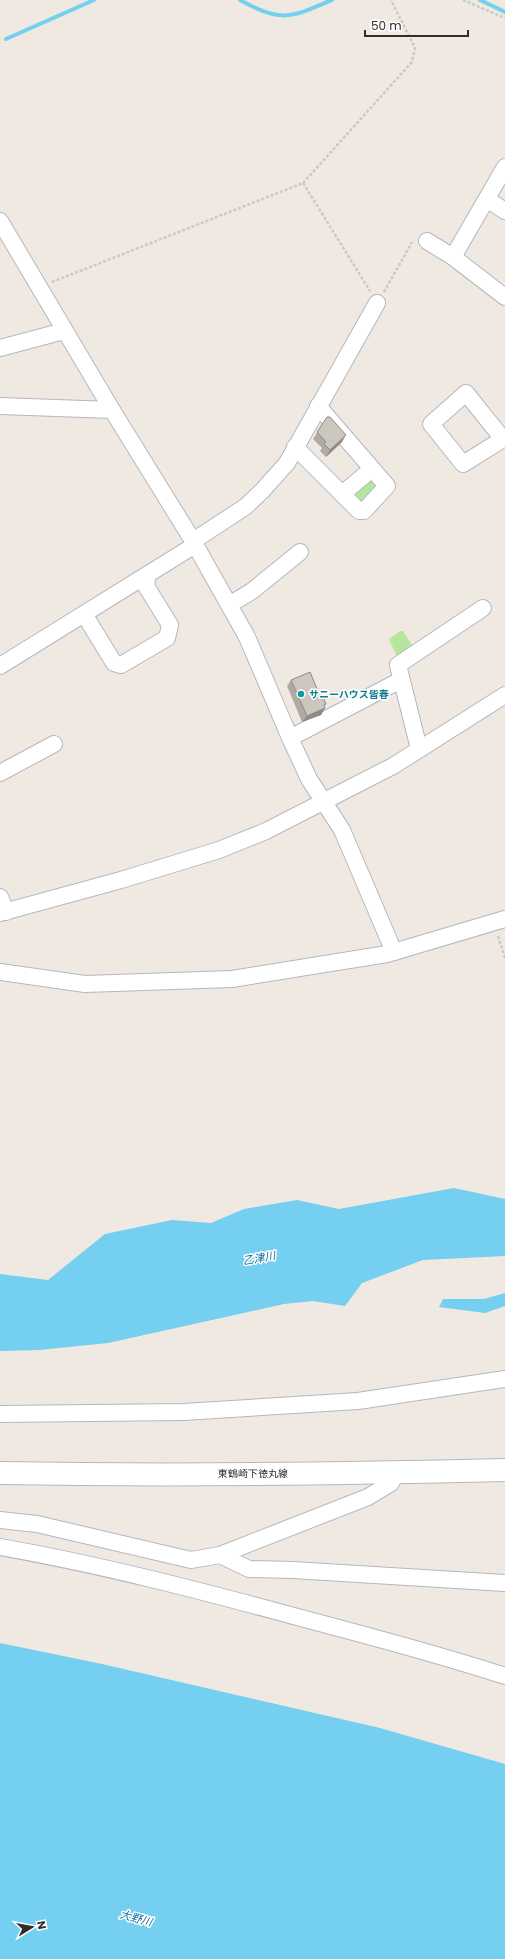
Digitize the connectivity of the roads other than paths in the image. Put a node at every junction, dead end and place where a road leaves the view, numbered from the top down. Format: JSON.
{"nodes":[{"id":1,"x":505,"y":167,"type":"edge"},
{"id":2,"x":487,"y":199,"type":"junction"},
{"id":3,"x":505,"y":211,"type":"edge"},
{"id":4,"x":0,"y":221,"type":"edge"},
{"id":5,"x":427,"y":241,"type":"road end"},
{"id":6,"x":7,"y":247,"type":"edge"},
{"id":7,"x":453,"y":257,"type":"junction"},
{"id":8,"x":505,"y":297,"type":"edge"},
{"id":9,"x":377,"y":303,"type":"road end"},
{"id":10,"x":64,"y":330,"type":"junction"},
{"id":11,"x":0,"y":348,"type":"edge"},
{"id":12,"x":0,"y":406,"type":"edge"},
{"id":13,"x":318,"y":406,"type":"junction"},
{"id":14,"x":112,"y":410,"type":"junction"},
{"id":15,"x":504,"y":438,"type":"edge"},
{"id":16,"x":295,"y":446,"type":"junction"},
{"id":17,"x":372,"y":469,"type":"junction"},
{"id":18,"x":342,"y":494,"type":"junction"},
{"id":19,"x":194,"y":543,"type":"junction"},
{"id":20,"x":300,"y":552,"type":"dead end"},
{"id":21,"x":148,"y":574,"type":"junction"},
{"id":22,"x":229,"y":605,"type":"junction"},
{"id":23,"x":483,"y":608,"type":"dead end"},
{"id":24,"x":84,"y":614,"type":"junction"},
{"id":25,"x":0,"y":666,"type":"edge"},
{"id":26,"x":402,"y":680,"type":"junction"},
{"id":27,"x":505,"y":695,"type":"edge"},
{"id":28,"x":290,"y":738,"type":"junction"},
{"id":29,"x":54,"y":744,"type":"dead end"},
{"id":30,"x":418,"y":749,"type":"junction"},
{"id":31,"x":0,"y":773,"type":"edge"},
{"id":32,"x":324,"y":802,"type":"junction"},
{"id":33,"x":0,"y":897,"type":"edge"},
{"id":34,"x":3,"y":912,"type":"edge"},
{"id":35,"x":499,"y":926,"type":"edge"},
{"id":36,"x":394,"y":952,"type":"junction"},
{"id":37,"x":0,"y":972,"type":"edge"},
{"id":38,"x":505,"y":1378,"type":"edge"},
{"id":39,"x":0,"y":1414,"type":"edge"},
{"id":40,"x":505,"y":1470,"type":"edge"},
{"id":41,"x":397,"y":1472,"type":"junction"},
{"id":42,"x":0,"y":1473,"type":"edge"},
{"id":43,"x":0,"y":1520,"type":"edge"},
{"id":44,"x":0,"y":1548,"type":"edge"},
{"id":45,"x":220,"y":1555,"type":"junction"},
{"id":46,"x":505,"y":1583,"type":"edge"},
{"id":47,"x":505,"y":1676,"type":"edge"}],
"edges":[{"from":1,"to":2,"type":"street"},
{"from":2,"to":3,"type":"street"},
{"from":2,"to":7,"type":"street"},
{"from":4,"to":6,"type":"street"},
{"from":5,"to":7,"type":"street"},
{"from":6,"to":10,"type":"street"},
{"from":7,"to":8,"type":"street"},
{"from":9,"to":13,"type":"street"},
{"from":10,"to":11,"type":"street"},
{"from":10,"to":14,"type":"street"},
{"from":12,"to":14,"type":"street"},
{"from":13,"to":16,"type":"street"},
{"from":13,"to":17,"type":"street"},
{"from":14,"to":19,"type":"street"},
{"from":15,"to":15,"type":"street"},
{"from":16,"to":18,"type":"street"},
{"from":16,"to":19,"type":"street"},
{"from":17,"to":18,"type":"street"},
{"from":17,"to":18,"type":"street"},
{"from":19,"to":21,"type":"street"},
{"from":19,"to":22,"type":"street"},
{"from":20,"to":22,"type":"street"},
{"from":21,"to":24,"type":"street"},
{"from":21,"to":24,"type":"street"},
{"from":22,"to":28,"type":"street"},
{"from":23,"to":26,"type":"street"},
{"from":24,"to":25,"type":"street"},
{"from":26,"to":28,"type":"street"},
{"from":26,"to":30,"type":"street"},
{"from":27,"to":30,"type":"street"},
{"from":28,"to":32,"type":"street"},
{"from":29,"to":31,"type":"street"},
{"from":30,"to":32,"type":"street"},
{"from":32,"to":34,"type":"street"},
{"from":32,"to":36,"type":"street"},
{"from":33,"to":34,"type":"street"},
{"from":35,"to":36,"type":"street"},
{"from":36,"to":37,"type":"street"},
{"from":38,"to":39,"type":"street"},
{"from":40,"to":41,"type":"street","name":"東鶴崎下徳丸線"},
{"from":41,"to":42,"type":"street","name":"東鶴崎下徳丸線"},
{"from":41,"to":45,"type":"street"},
{"from":43,"to":45,"type":"street"},
{"from":44,"to":47,"type":"street"},
{"from":45,"to":46,"type":"street"}]}
